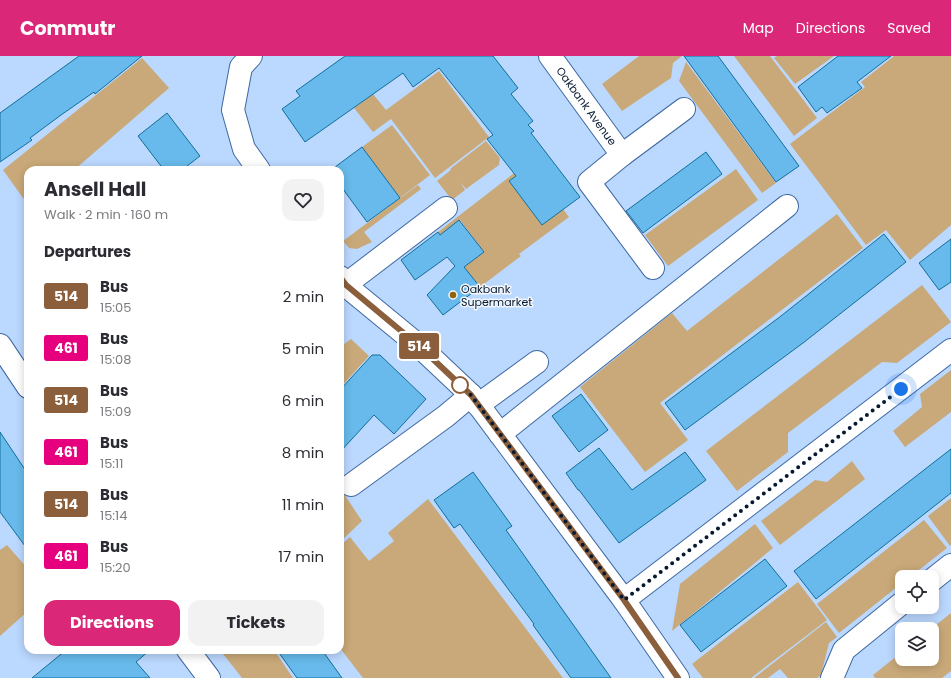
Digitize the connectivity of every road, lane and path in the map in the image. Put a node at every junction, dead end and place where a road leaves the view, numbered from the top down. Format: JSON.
{"nodes":[{"id":1,"x":251,"y":56,"type":"edge"},
{"id":2,"x":550,"y":56,"type":"edge"},
{"id":3,"x":684,"y":109,"type":"dead end"},
{"id":4,"x":622,"y":155,"type":"junction"},
{"id":5,"x":256,"y":166,"type":"edge"},
{"id":6,"x":787,"y":206,"type":"dead end"},
{"id":7,"x":446,"y":208,"type":"dead end"},
{"id":8,"x":653,"y":268,"type":"dead end"},
{"id":9,"x":344,"y":280,"type":"edge"},
{"id":10,"x":344,"y":282,"type":"edge"},
{"id":11,"x":0,"y":345,"type":"edge"},
{"id":12,"x":951,"y":350,"type":"edge"},
{"id":13,"x":537,"y":362,"type":"dead end"},
{"id":14,"x":24,"y":381,"type":"edge"},
{"id":15,"x":474,"y":400,"type":"junction"},
{"id":16,"x":500,"y":434,"type":"junction"},
{"id":17,"x":351,"y":485,"type":"dead end"},
{"id":18,"x":951,"y":565,"type":"edge"},
{"id":19,"x":939,"y":574,"type":"edge"},
{"id":20,"x":624,"y":600,"type":"junction"},
{"id":21,"x":895,"y":609,"type":"edge"},
{"id":22,"x":191,"y":654,"type":"edge"},
{"id":23,"x":209,"y":678,"type":"edge"},
{"id":24,"x":678,"y":678,"type":"edge"},
{"id":25,"x":832,"y":678,"type":"edge"}],
"edges":[{"from":1,"to":5,"type":"street"},
{"from":2,"to":4,"type":"street","name":"Oakbank Avenue"},
{"from":3,"to":4,"type":"street","name":"Oakbank Avenue"},
{"from":4,"to":8,"type":"street","name":"Oakbank Avenue"},
{"from":6,"to":16,"type":"street"},
{"from":7,"to":9,"type":"street"},
{"from":10,"to":15,"type":"street"},
{"from":11,"to":14,"type":"street"},
{"from":12,"to":20,"type":"street"},
{"from":13,"to":15,"type":"street"},
{"from":15,"to":16,"type":"street"},
{"from":15,"to":17,"type":"street"},
{"from":16,"to":20,"type":"street"},
{"from":18,"to":19,"type":"street"},
{"from":20,"to":24,"type":"street"},
{"from":21,"to":25,"type":"street"},
{"from":22,"to":23,"type":"street"}]}
